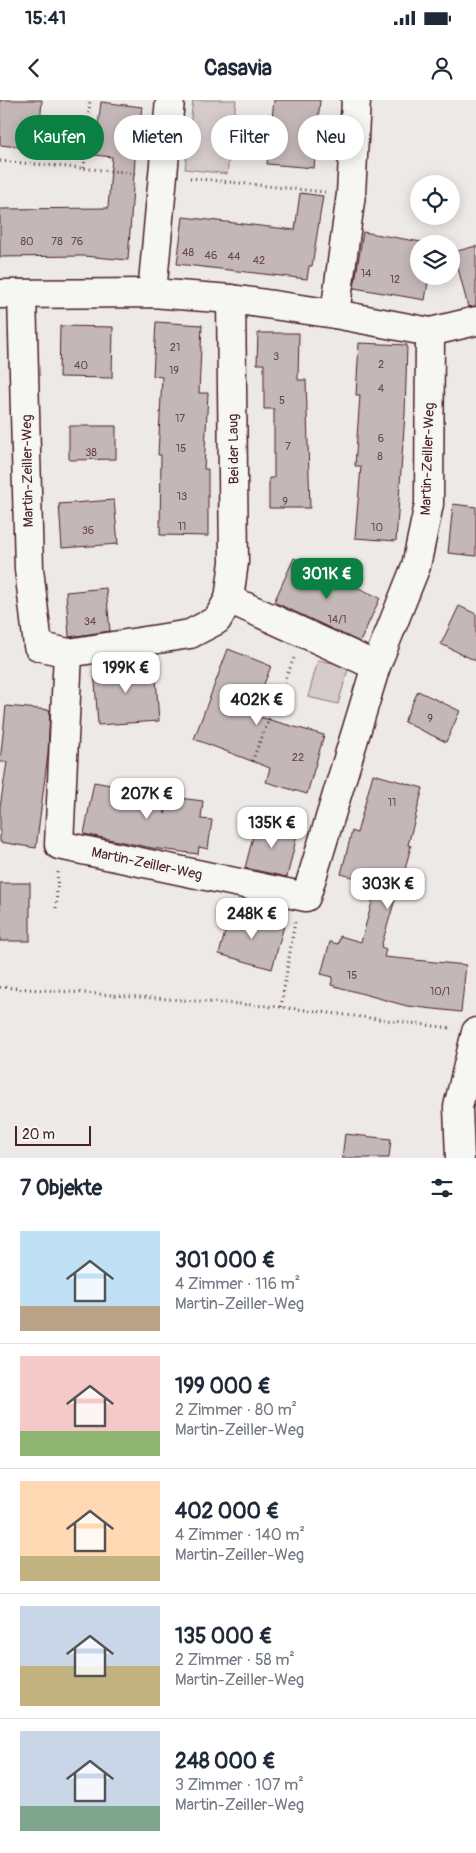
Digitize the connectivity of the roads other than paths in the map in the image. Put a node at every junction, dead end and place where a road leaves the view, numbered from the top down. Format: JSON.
{"nodes":[{"id":1,"x":170,"y":100,"type":"edge"},
{"id":2,"x":356,"y":100,"type":"edge"},
{"id":3,"x":152,"y":293,"type":"junction"},
{"id":4,"x":11,"y":294,"type":"edge"},
{"id":5,"x":231,"y":299,"type":"junction"},
{"id":6,"x":335,"y":314,"type":"junction"},
{"id":7,"x":476,"y":321,"type":"edge"},
{"id":8,"x":430,"y":332,"type":"junction"},
{"id":9,"x":229,"y":599,"type":"junction"},
{"id":10,"x":68,"y":653,"type":"junction"},
{"id":11,"x":376,"y":666,"type":"junction"},
{"id":12,"x":467,"y":1031,"type":"edge"},
{"id":13,"x":460,"y":1158,"type":"edge"}],
"edges":[{"from":1,"to":3,"type":"street"},
{"from":2,"to":6,"type":"street"},
{"from":3,"to":4,"type":"street"},
{"from":3,"to":5,"type":"street"},
{"from":4,"to":10,"type":"street","name":"Martin-Zeiller-Weg"},
{"from":5,"to":6,"type":"street"},
{"from":5,"to":9,"type":"street","name":"Bei der Laug"},
{"from":6,"to":8,"type":"street"},
{"from":7,"to":8,"type":"street"},
{"from":8,"to":11,"type":"street","name":"Martin-Zeiller-Weg"},
{"from":9,"to":10,"type":"street","name":"Martin-Zeiller-Weg"},
{"from":9,"to":11,"type":"street"},
{"from":10,"to":11,"type":"street","name":"Martin-Zeiller-Weg"},
{"from":12,"to":13,"type":"street"}]}
